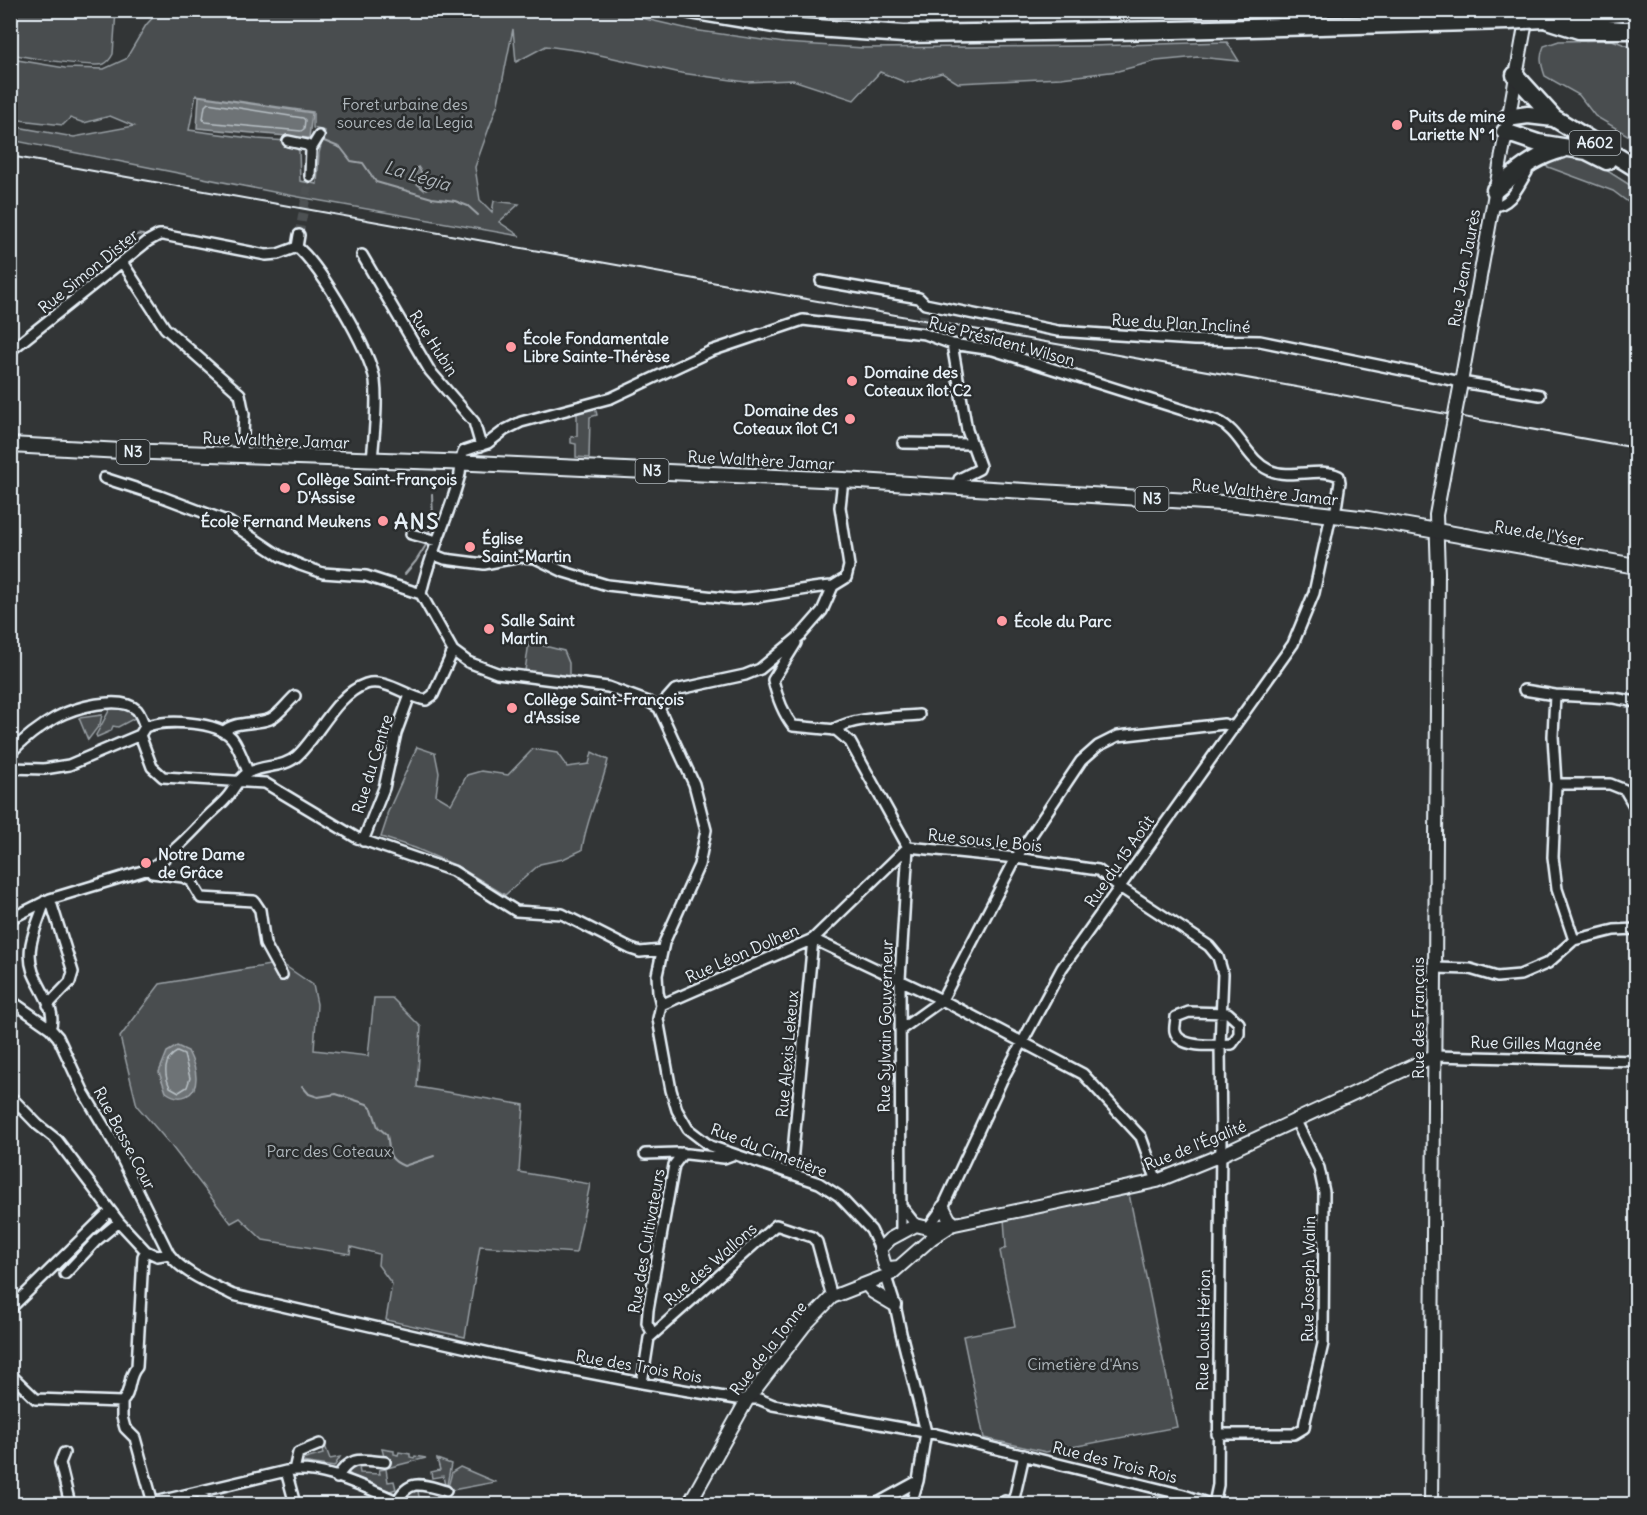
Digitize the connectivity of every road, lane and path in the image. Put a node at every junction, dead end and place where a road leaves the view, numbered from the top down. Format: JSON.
{"nodes":[{"id":1,"x":690,"y":10,"type":"edge"},
{"id":2,"x":1528,"y":10,"type":"edge"},
{"id":3,"x":1636,"y":12,"type":"edge"},
{"id":4,"x":1544,"y":19,"type":"junction"},
{"id":5,"x":1636,"y":30,"type":"edge"},
{"id":6,"x":1515,"y":75,"type":"junction"},
{"id":7,"x":1554,"y":118,"type":"junction"},
{"id":8,"x":1506,"y":125,"type":"junction"},
{"id":9,"x":319,"y":136,"type":"dead end"},
{"id":10,"x":288,"y":141,"type":"dead end"},
{"id":11,"x":1567,"y":148,"type":"junction"},
{"id":12,"x":311,"y":149,"type":"junction"},
{"id":13,"x":1636,"y":168,"type":"edge"},
{"id":14,"x":1527,"y":172,"type":"dead end"},
{"id":15,"x":310,"y":176,"type":"tunnel mouth"},
{"id":16,"x":1636,"y":179,"type":"edge"},
{"id":17,"x":1494,"y":198,"type":"junction"},
{"id":18,"x":299,"y":235,"type":"tunnel mouth"},
{"id":19,"x":297,"y":247,"type":"junction"},
{"id":20,"x":362,"y":255,"type":"dead end"},
{"id":21,"x":122,"y":262,"type":"junction"},
{"id":22,"x":821,"y":281,"type":"dead end"},
{"id":23,"x":952,"y":344,"type":"junction"},
{"id":24,"x":10,"y":351,"type":"edge"},
{"id":25,"x":1460,"y":385,"type":"junction"},
{"id":26,"x":1540,"y":395,"type":"dead end"},
{"id":27,"x":903,"y":443,"type":"dead end"},
{"id":28,"x":970,"y":444,"type":"junction"},
{"id":29,"x":10,"y":445,"type":"edge"},
{"id":30,"x":481,"y":446,"type":"junction"},
{"id":31,"x":242,"y":456,"type":"junction"},
{"id":32,"x":372,"y":459,"type":"junction"},
{"id":33,"x":461,"y":463,"type":"junction"},
{"id":34,"x":104,"y":478,"type":"dead end"},
{"id":35,"x":843,"y":480,"type":"junction"},
{"id":36,"x":957,"y":488,"type":"junction"},
{"id":37,"x":1333,"y":515,"type":"junction"},
{"id":38,"x":1437,"y":532,"type":"junction"},
{"id":39,"x":411,"y":534,"type":"dead end"},
{"id":40,"x":437,"y":541,"type":"junction"},
{"id":41,"x":432,"y":554,"type":"junction"},
{"id":42,"x":1636,"y":566,"type":"edge"},
{"id":43,"x":833,"y":586,"type":"junction"},
{"id":44,"x":421,"y":594,"type":"junction"},
{"id":45,"x":801,"y":635,"type":"junction"},
{"id":46,"x":453,"y":651,"type":"junction"},
{"id":47,"x":1524,"y":690,"type":"dead end"},
{"id":48,"x":410,"y":695,"type":"junction"},
{"id":49,"x":1555,"y":695,"type":"junction"},
{"id":50,"x":295,"y":696,"type":"dead end"},
{"id":51,"x":1636,"y":702,"type":"edge"},
{"id":52,"x":658,"y":708,"type":"junction"},
{"id":53,"x":919,"y":715,"type":"dead end"},
{"id":54,"x":1233,"y":727,"type":"junction"},
{"id":55,"x":833,"y":730,"type":"junction"},
{"id":56,"x":142,"y":731,"type":"junction"},
{"id":57,"x":224,"y":732,"type":"junction"},
{"id":58,"x":10,"y":753,"type":"edge"},
{"id":59,"x":10,"y":768,"type":"edge"},
{"id":60,"x":249,"y":772,"type":"junction"},
{"id":61,"x":236,"y":782,"type":"junction"},
{"id":62,"x":1556,"y":784,"type":"junction"},
{"id":63,"x":1636,"y":809,"type":"edge"},
{"id":64,"x":363,"y":841,"type":"junction"},
{"id":65,"x":909,"y":847,"type":"junction"},
{"id":66,"x":1016,"y":858,"type":"junction"},
{"id":67,"x":149,"y":869,"type":"junction"},
{"id":68,"x":1121,"y":888,"type":"junction"},
{"id":69,"x":47,"y":900,"type":"junction"},
{"id":70,"x":10,"y":919,"type":"edge"},
{"id":71,"x":1636,"y":929,"type":"edge"},
{"id":72,"x":813,"y":939,"type":"junction"},
{"id":73,"x":1574,"y":940,"type":"junction"},
{"id":74,"x":662,"y":950,"type":"junction"},
{"id":75,"x":1435,"y":968,"type":"junction"},
{"id":76,"x":282,"y":975,"type":"dead end"},
{"id":77,"x":900,"y":979,"type":"junction"},
{"id":78,"x":10,"y":1000,"type":"edge"},
{"id":79,"x":942,"y":1000,"type":"junction"},
{"id":80,"x":48,"y":1005,"type":"junction"},
{"id":81,"x":661,"y":1005,"type":"junction"},
{"id":82,"x":1221,"y":1013,"type":"junction"},
{"id":83,"x":50,"y":1028,"type":"junction"},
{"id":84,"x":900,"y":1030,"type":"junction"},
{"id":85,"x":1022,"y":1042,"type":"junction"},
{"id":86,"x":1220,"y":1045,"type":"junction"},
{"id":87,"x":1434,"y":1056,"type":"junction"},
{"id":88,"x":1636,"y":1061,"type":"edge"},
{"id":89,"x":10,"y":1096,"type":"edge"},
{"id":90,"x":1295,"y":1119,"type":"junction"},
{"id":91,"x":683,"y":1153,"type":"junction"},
{"id":92,"x":645,"y":1154,"type":"dead end"},
{"id":93,"x":732,"y":1155,"type":"junction"},
{"id":94,"x":1221,"y":1155,"type":"junction"},
{"id":95,"x":791,"y":1173,"type":"junction"},
{"id":96,"x":1156,"y":1180,"type":"junction"},
{"id":97,"x":901,"y":1206,"type":"junction"},
{"id":98,"x":943,"y":1207,"type":"junction"},
{"id":99,"x":110,"y":1211,"type":"junction"},
{"id":100,"x":118,"y":1222,"type":"junction"},
{"id":101,"x":956,"y":1224,"type":"junction"},
{"id":102,"x":925,"y":1230,"type":"junction"},
{"id":103,"x":875,"y":1235,"type":"junction"},
{"id":104,"x":895,"y":1236,"type":"junction"},
{"id":105,"x":146,"y":1251,"type":"junction"},
{"id":106,"x":881,"y":1256,"type":"junction"},
{"id":107,"x":171,"y":1258,"type":"junction"},
{"id":108,"x":899,"y":1267,"type":"junction"},
{"id":109,"x":65,"y":1274,"type":"dead end"},
{"id":110,"x":886,"y":1276,"type":"junction"},
{"id":111,"x":867,"y":1285,"type":"junction"},
{"id":112,"x":832,"y":1297,"type":"junction"},
{"id":113,"x":895,"y":1305,"type":"junction"},
{"id":114,"x":10,"y":1309,"type":"edge"},
{"id":115,"x":653,"y":1334,"type":"junction"},
{"id":116,"x":10,"y":1374,"type":"edge"},
{"id":117,"x":642,"y":1383,"type":"junction"},
{"id":118,"x":747,"y":1400,"type":"junction"},
{"id":119,"x":122,"y":1402,"type":"junction"},
{"id":120,"x":926,"y":1432,"type":"junction"},
{"id":121,"x":1217,"y":1434,"type":"junction"},
{"id":122,"x":320,"y":1444,"type":"dead end"},
{"id":123,"x":64,"y":1453,"type":"dead end"},
{"id":124,"x":1024,"y":1455,"type":"junction"},
{"id":125,"x":385,"y":1462,"type":"dead end"},
{"id":126,"x":290,"y":1471,"type":"junction"},
{"id":127,"x":337,"y":1478,"type":"junction"},
{"id":128,"x":918,"y":1482,"type":"junction"},
{"id":129,"x":446,"y":1491,"type":"dead end"},
{"id":130,"x":202,"y":1492,"type":"junction"},
{"id":131,"x":394,"y":1502,"type":"edge"},
{"id":132,"x":70,"y":1504,"type":"edge"},
{"id":133,"x":150,"y":1504,"type":"edge"},
{"id":134,"x":205,"y":1504,"type":"edge"},
{"id":135,"x":295,"y":1504,"type":"edge"},
{"id":136,"x":689,"y":1504,"type":"edge"},
{"id":137,"x":876,"y":1504,"type":"edge"},
{"id":138,"x":911,"y":1504,"type":"edge"},
{"id":139,"x":1012,"y":1504,"type":"edge"},
{"id":140,"x":1212,"y":1504,"type":"edge"},
{"id":141,"x":1431,"y":1504,"type":"edge"}],
"edges":[{"from":1,"to":4,"type":"highway","bridge":true},
{"from":2,"to":6,"type":"main road","name":"Rue Jean Jaurès"},
{"from":3,"to":4,"type":"highway"},
{"from":4,"to":5,"type":"highway"},
{"from":6,"to":7,"type":"highway","number":"A602"},
{"from":6,"to":8,"type":"main road","name":"Rue Jean Jaurès"},
{"from":7,"to":8,"type":"highway","number":"A602"},
{"from":7,"to":13,"type":"highway","number":"A602"},
{"from":8,"to":11,"type":"highway","number":"A602"},
{"from":8,"to":17,"type":"main road","name":"Rue Jean Jaurès"},
{"from":9,"to":12,"type":"street"},
{"from":10,"to":12,"type":"street"},
{"from":11,"to":16,"type":"highway","number":"A602"},
{"from":11,"to":17,"type":"highway","number":"A602"},
{"from":12,"to":15,"type":"street"},
{"from":14,"to":17,"type":"street"},
{"from":17,"to":25,"type":"main road","name":"Rue Jean Jaurès"},
{"from":18,"to":19,"type":"street"},
{"from":19,"to":21,"type":"street","name":"Rue Simon Dister"},
{"from":19,"to":32,"type":"street"},
{"from":20,"to":30,"type":"street","name":"Rue Hubin"},
{"from":21,"to":24,"type":"street","name":"Rue Simon Dister"},
{"from":21,"to":31,"type":"street"},
{"from":22,"to":25,"type":"street","name":"Rue du Plan Incliné"},
{"from":23,"to":28,"type":"street"},
{"from":23,"to":30,"type":"street","name":"Rue Président Wilson"},
{"from":23,"to":37,"type":"street","name":"Rue Président Wilson"},
{"from":25,"to":26,"type":"street","name":"Rue du Plan Incliné"},
{"from":25,"to":38,"type":"main road","name":"Rue Jean Jaurès","bridge":true},
{"from":27,"to":28,"type":"street"},
{"from":28,"to":36,"type":"street"},
{"from":29,"to":31,"type":"main road","name":"Rue Walthère Jamar","number":"N3"},
{"from":30,"to":33,"type":"street","name":"Rue Président Wilson"},
{"from":31,"to":32,"type":"main road","name":"Rue Walthère Jamar","number":"N3"},
{"from":32,"to":33,"type":"main road","name":"Rue Walthère Jamar","number":"N3"},
{"from":33,"to":35,"type":"main road","name":"Rue Walthère Jamar","number":"N3"},
{"from":33,"to":40,"type":"street"},
{"from":34,"to":44,"type":"street"},
{"from":35,"to":36,"type":"main road","name":"Rue Walthère Jamar","number":"N3"},
{"from":35,"to":43,"type":"street"},
{"from":36,"to":37,"type":"main road","name":"Rue Walthère Jamar","number":"N3"},
{"from":37,"to":38,"type":"main road","name":"Rue Walthère Jamar","number":"N3"},
{"from":37,"to":54,"type":"street","name":"Rue du 15 Août"},
{"from":38,"to":42,"type":"main road","name":"Rue de l'Yser","number":"N3"},
{"from":38,"to":75,"type":"main road","name":"Rue des Français"},
{"from":39,"to":40,"type":"street"},
{"from":40,"to":41,"type":"street"},
{"from":41,"to":43,"type":"street"},
{"from":41,"to":44,"type":"street"},
{"from":43,"to":45,"type":"street"},
{"from":44,"to":46,"type":"street"},
{"from":45,"to":52,"type":"street"},
{"from":45,"to":55,"type":"street"},
{"from":46,"to":48,"type":"street"},
{"from":46,"to":52,"type":"street"},
{"from":47,"to":49,"type":"street"},
{"from":48,"to":60,"type":"street"},
{"from":48,"to":64,"type":"street","name":"Rue du Centre"},
{"from":49,"to":51,"type":"street"},
{"from":49,"to":62,"type":"street"},
{"from":50,"to":57,"type":"street"},
{"from":52,"to":74,"type":"street","name":"Rue du Cimetière"},
{"from":53,"to":55,"type":"street"},
{"from":54,"to":66,"type":"street"},
{"from":54,"to":68,"type":"street","name":"Rue du 15 Août"},
{"from":55,"to":65,"type":"street","name":"Rue sous le Bois"},
{"from":56,"to":57,"type":"street"},
{"from":56,"to":58,"type":"street"},
{"from":56,"to":59,"type":"street"},
{"from":56,"to":61,"type":"street"},
{"from":57,"to":60,"type":"street"},
{"from":60,"to":61,"type":"street"},
{"from":61,"to":64,"type":"street"},
{"from":61,"to":67,"type":"street"},
{"from":62,"to":63,"type":"street"},
{"from":62,"to":73,"type":"street"},
{"from":64,"to":74,"type":"street"},
{"from":65,"to":66,"type":"street","name":"Rue sous le Bois"},
{"from":65,"to":72,"type":"street","name":"Rue Léon Dolhen"},
{"from":65,"to":77,"type":"street","name":"Rue Sylvain Gouverneur"},
{"from":66,"to":68,"type":"street","name":"Rue sous le Bois"},
{"from":66,"to":79,"type":"street"},
{"from":67,"to":69,"type":"street"},
{"from":67,"to":76,"type":"street"},
{"from":68,"to":82,"type":"street","name":"Rue sous le Bois"},
{"from":68,"to":85,"type":"street","name":"Rue du 15 Août"},
{"from":69,"to":70,"type":"street"},
{"from":69,"to":80,"type":"street","name":"Rue Basse Cour"},
{"from":69,"to":80,"type":"street"},
{"from":71,"to":73,"type":"street"},
{"from":72,"to":77,"type":"street"},
{"from":72,"to":81,"type":"street","name":"Rue Léon Dolhen"},
{"from":72,"to":95,"type":"street","name":"Rue Alexis Lekeux"},
{"from":73,"to":75,"type":"street"},
{"from":74,"to":81,"type":"street","name":"Rue du Cimetière"},
{"from":75,"to":87,"type":"main road","name":"Rue des Français"},
{"from":77,"to":79,"type":"street"},
{"from":77,"to":84,"type":"street","name":"Rue Sylvain Gouverneur"},
{"from":78,"to":83,"type":"street","name":"Rue Basse Cour"},
{"from":79,"to":84,"type":"street"},
{"from":79,"to":85,"type":"street"},
{"from":80,"to":83,"type":"street","name":"Rue Basse Cour"},
{"from":81,"to":93,"type":"street","name":"Rue du Cimetière"},
{"from":82,"to":86,"type":"street","name":"Rue Louis Hérion"},
{"from":82,"to":86,"type":"street"},
{"from":82,"to":86,"type":"street"},
{"from":83,"to":107,"type":"street","name":"Rue Basse Cour"},
{"from":84,"to":97,"type":"street","name":"Rue Sylvain Gouverneur"},
{"from":85,"to":96,"type":"street"},
{"from":85,"to":98,"type":"street","name":"Rue du 15 Août"},
{"from":86,"to":94,"type":"street","name":"Rue Louis Hérion"},
{"from":87,"to":88,"type":"street","name":"Rue Gilles Magnée"},
{"from":87,"to":90,"type":"main road","name":"Rue de l'Égalité"},
{"from":87,"to":141,"type":"main road","name":"Rue des Français"},
{"from":89,"to":99,"type":"street"},
{"from":90,"to":94,"type":"main road","name":"Rue de l'Égalité"},
{"from":90,"to":121,"type":"street","name":"Rue Joseph Walin"},
{"from":91,"to":92,"type":"street"},
{"from":91,"to":93,"type":"street"},
{"from":91,"to":115,"type":"street","name":"Rue des Cultivateurs"},
{"from":93,"to":95,"type":"street","name":"Rue du Cimetière"},
{"from":94,"to":96,"type":"main road","name":"Rue de l'Égalité"},
{"from":94,"to":121,"type":"street","name":"Rue Louis Hérion"},
{"from":95,"to":103,"type":"street","name":"Rue du Cimetière"},
{"from":96,"to":101,"type":"main road","name":"Rue de l'Égalité"},
{"from":97,"to":102,"type":"street"},
{"from":97,"to":104,"type":"street","name":"Rue Sylvain Gouverneur"},
{"from":98,"to":101,"type":"main road"},
{"from":98,"to":102,"type":"street","name":"Rue du 15 Août"},
{"from":99,"to":100,"type":"street"},
{"from":99,"to":114,"type":"street"},
{"from":100,"to":105,"type":"street"},
{"from":100,"to":109,"type":"street"},
{"from":101,"to":102,"type":"main road","name":"Rue de l'Égalité"},
{"from":102,"to":104,"type":"main road"},
{"from":102,"to":108,"type":"main road","name":"Rue de l'Égalité"},
{"from":103,"to":104,"type":"street"},
{"from":103,"to":106,"type":"street","name":"Rue du Cimetière"},
{"from":104,"to":106,"type":"main road"},
{"from":105,"to":107,"type":"street"},
{"from":105,"to":119,"type":"street"},
{"from":106,"to":108,"type":"main road"},
{"from":106,"to":110,"type":"main road"},
{"from":107,"to":117,"type":"street","name":"Rue des Trois Rois"},
{"from":108,"to":110,"type":"main road","name":"Rue de l'Égalité"},
{"from":110,"to":111,"type":"main road","name":"Rue de la Tonne"},
{"from":110,"to":113,"type":"street"},
{"from":111,"to":112,"type":"main road","name":"Rue de la Tonne"},
{"from":111,"to":113,"type":"main road"},
{"from":112,"to":115,"type":"street","name":"Rue des Wallons"},
{"from":112,"to":118,"type":"main road","name":"Rue de la Tonne"},
{"from":113,"to":120,"type":"street"},
{"from":115,"to":117,"type":"street"},
{"from":116,"to":119,"type":"street"},
{"from":117,"to":118,"type":"street","name":"Rue des Trois Rois"},
{"from":118,"to":120,"type":"street","name":"Rue des Trois Rois"},
{"from":118,"to":136,"type":"main road","name":"Rue de la Tonne"},
{"from":119,"to":133,"type":"street"},
{"from":120,"to":124,"type":"street","name":"Rue des Trois Rois"},
{"from":120,"to":128,"type":"street"},
{"from":121,"to":140,"type":"street","name":"Rue Louis Hérion"},
{"from":122,"to":126,"type":"street"},
{"from":123,"to":132,"type":"street"},
{"from":124,"to":139,"type":"street"},
{"from":124,"to":140,"type":"street","name":"Rue des Trois Rois"},
{"from":125,"to":127,"type":"street"},
{"from":126,"to":127,"type":"street"},
{"from":126,"to":130,"type":"street"},
{"from":126,"to":135,"type":"street"},
{"from":127,"to":131,"type":"street"},
{"from":128,"to":137,"type":"street"},
{"from":128,"to":138,"type":"street"},
{"from":129,"to":131,"type":"street"},
{"from":130,"to":133,"type":"street"},
{"from":130,"to":134,"type":"street"}]}
